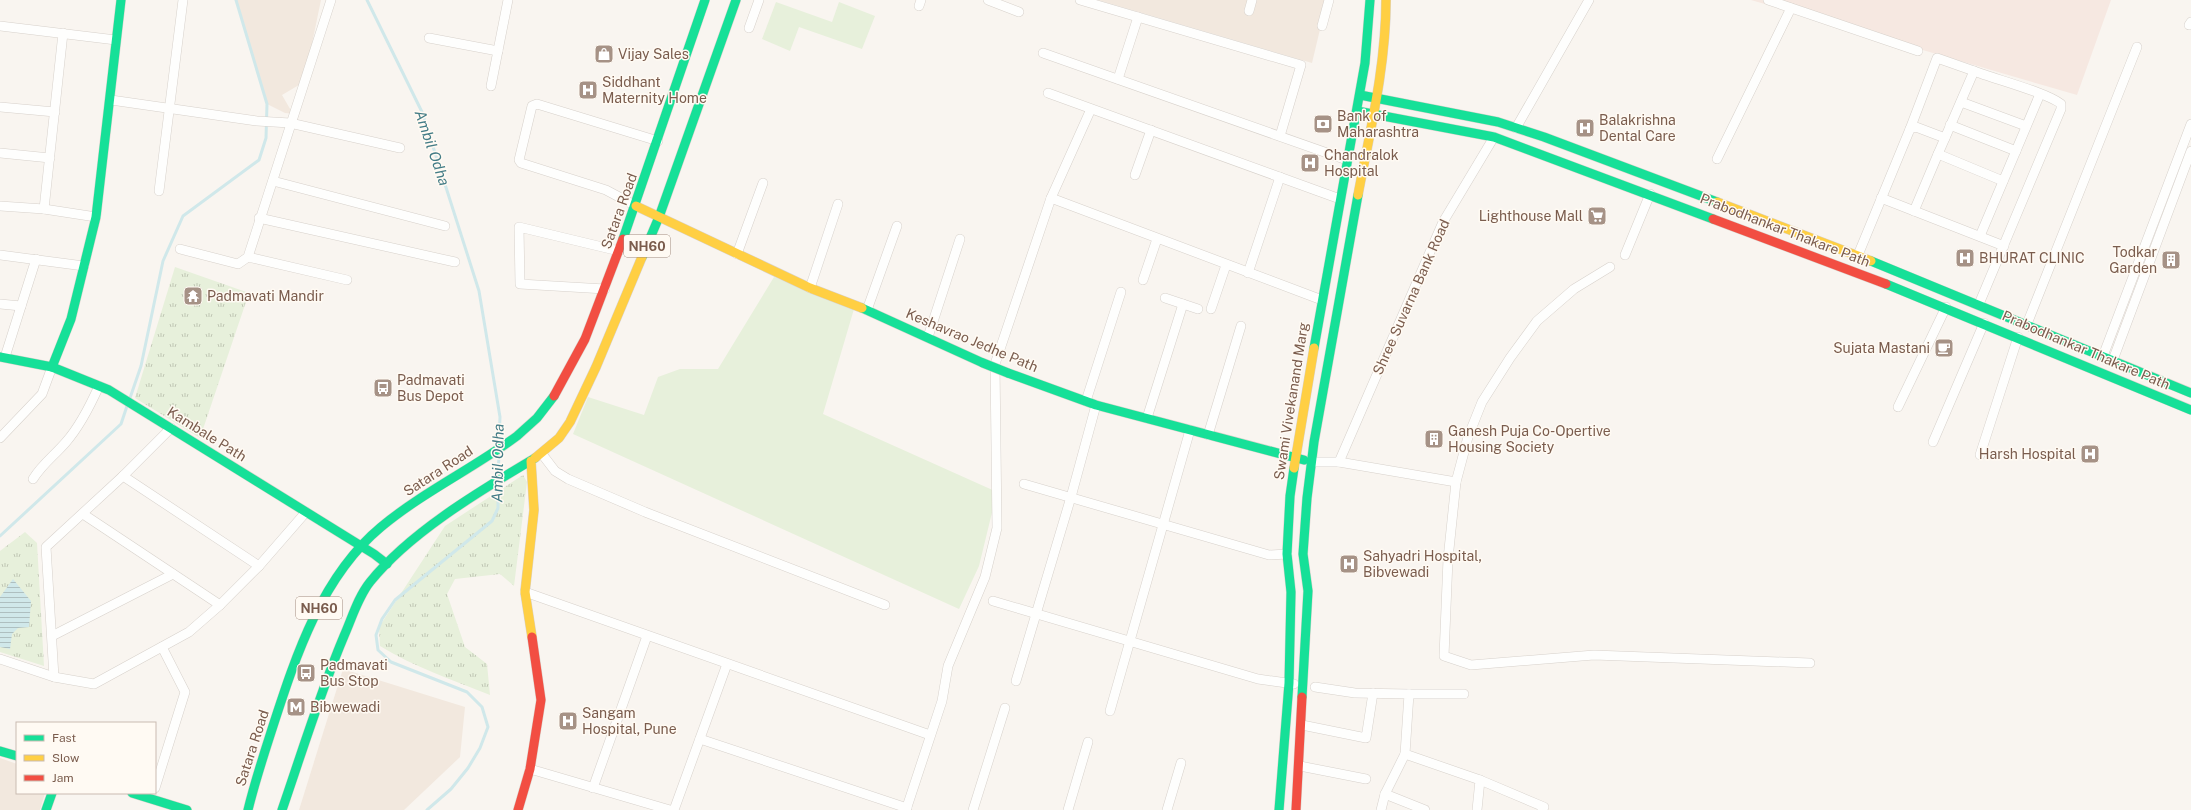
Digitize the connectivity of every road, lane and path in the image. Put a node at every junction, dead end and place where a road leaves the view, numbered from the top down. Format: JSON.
{"nodes":[{"id":1,"x":121,"y":0,"type":"edge"},
{"id":2,"x":183,"y":0,"type":"edge"},
{"id":3,"x":331,"y":0,"type":"edge"},
{"id":4,"x":508,"y":0,"type":"edge"},
{"id":5,"x":705,"y":0,"type":"edge"},
{"id":6,"x":736,"y":0,"type":"edge"},
{"id":7,"x":759,"y":0,"type":"edge"},
{"id":8,"x":988,"y":0,"type":"edge"},
{"id":9,"x":1080,"y":0,"type":"edge"},
{"id":10,"x":1252,"y":0,"type":"edge"},
{"id":11,"x":1329,"y":0,"type":"edge"},
{"id":12,"x":1370,"y":0,"type":"edge"},
{"id":13,"x":1386,"y":0,"type":"edge"},
{"id":14,"x":1589,"y":0,"type":"edge"},
{"id":15,"x":1768,"y":0,"type":"edge"},
{"id":16,"x":1791,"y":8,"type":"junction"},
{"id":17,"x":1249,"y":11,"type":"dead end"},
{"id":18,"x":1019,"y":12,"type":"dead end"},
{"id":19,"x":1138,"y":17,"type":"junction"},
{"id":20,"x":2191,"y":22,"type":"edge"},
{"id":21,"x":2191,"y":25,"type":"edge"},
{"id":22,"x":0,"y":26,"type":"edge"},
{"id":23,"x":1322,"y":26,"type":"dead end"},
{"id":24,"x":749,"y":28,"type":"dead end"},
{"id":25,"x":63,"y":33,"type":"junction"},
{"id":26,"x":429,"y":38,"type":"dead end"},
{"id":27,"x":116,"y":40,"type":"junction"},
{"id":28,"x":2137,"y":48,"type":"dead end"},
{"id":29,"x":1918,"y":50,"type":"dead end"},
{"id":30,"x":498,"y":51,"type":"junction"},
{"id":31,"x":1043,"y":53,"type":"dead end"},
{"id":32,"x":1974,"y":72,"type":"junction"},
{"id":33,"x":1118,"y":79,"type":"junction"},
{"id":34,"x":491,"y":86,"type":"dead end"},
{"id":35,"x":1048,"y":93,"type":"dead end"},
{"id":36,"x":1360,"y":94,"type":"junction"},
{"id":37,"x":2040,"y":94,"type":"junction"},
{"id":38,"x":1377,"y":97,"type":"junction"},
{"id":39,"x":111,"y":100,"type":"junction"},
{"id":40,"x":1961,"y":102,"type":"junction"},
{"id":41,"x":0,"y":107,"type":"edge"},
{"id":42,"x":170,"y":109,"type":"junction"},
{"id":43,"x":1092,"y":109,"type":"junction"},
{"id":44,"x":1357,"y":111,"type":"junction"},
{"id":45,"x":55,"y":112,"type":"junction"},
{"id":46,"x":1374,"y":113,"type":"junction"},
{"id":47,"x":290,"y":123,"type":"junction"},
{"id":48,"x":2191,"y":124,"type":"edge"},
{"id":49,"x":1950,"y":125,"type":"junction"},
{"id":50,"x":2026,"y":126,"type":"junction"},
{"id":51,"x":1516,"y":128,"type":"junction"},
{"id":52,"x":1910,"y":129,"type":"junction"},
{"id":53,"x":1151,"y":130,"type":"junction"},
{"id":54,"x":1280,"y":136,"type":"junction"},
{"id":55,"x":1494,"y":137,"type":"junction"},
{"id":56,"x":1945,"y":138,"type":"junction"},
{"id":57,"x":658,"y":141,"type":"junction"},
{"id":58,"x":400,"y":148,"type":"dead end"},
{"id":59,"x":2016,"y":151,"type":"junction"},
{"id":60,"x":2191,"y":151,"type":"edge"},
{"id":61,"x":0,"y":153,"type":"edge"},
{"id":62,"x":1938,"y":154,"type":"junction"},
{"id":63,"x":50,"y":158,"type":"junction"},
{"id":64,"x":1717,"y":159,"type":"dead end"},
{"id":65,"x":1347,"y":160,"type":"junction"},
{"id":66,"x":1135,"y":175,"type":"dead end"},
{"id":67,"x":1280,"y":177,"type":"junction"},
{"id":68,"x":273,"y":181,"type":"junction"},
{"id":69,"x":2003,"y":181,"type":"junction"},
{"id":70,"x":763,"y":183,"type":"dead end"},
{"id":71,"x":159,"y":190,"type":"dead end"},
{"id":72,"x":1650,"y":194,"type":"junction"},
{"id":73,"x":1051,"y":198,"type":"junction"},
{"id":74,"x":1881,"y":198,"type":"junction"},
{"id":75,"x":1340,"y":199,"type":"junction"},
{"id":76,"x":838,"y":204,"type":"dead end"},
{"id":77,"x":0,"y":206,"type":"edge"},
{"id":78,"x":636,"y":206,"type":"junction"},
{"id":79,"x":44,"y":209,"type":"junction"},
{"id":80,"x":1914,"y":211,"type":"junction"},
{"id":81,"x":96,"y":216,"type":"junction"},
{"id":82,"x":659,"y":217,"type":"junction"},
{"id":83,"x":259,"y":218,"type":"junction"},
{"id":84,"x":445,"y":226,"type":"dead end"},
{"id":85,"x":897,"y":226,"type":"dead end"},
{"id":86,"x":1980,"y":236,"type":"junction"},
{"id":87,"x":960,"y":239,"type":"dead end"},
{"id":88,"x":1156,"y":239,"type":"junction"},
{"id":89,"x":2004,"y":246,"type":"junction"},
{"id":90,"x":180,"y":249,"type":"dead end"},
{"id":91,"x":619,"y":251,"type":"junction"},
{"id":92,"x":737,"y":254,"type":"junction"},
{"id":93,"x":0,"y":255,"type":"edge"},
{"id":94,"x":1858,"y":255,"type":"junction"},
{"id":95,"x":1625,"y":256,"type":"dead end"},
{"id":96,"x":248,"y":257,"type":"junction"},
{"id":97,"x":36,"y":259,"type":"junction"},
{"id":98,"x":455,"y":262,"type":"dead end"},
{"id":99,"x":1226,"y":265,"type":"junction"},
{"id":100,"x":84,"y":266,"type":"junction"},
{"id":101,"x":1610,"y":267,"type":"dead end"},
{"id":102,"x":1248,"y":273,"type":"junction"},
{"id":103,"x":347,"y":280,"type":"dead end"},
{"id":104,"x":1143,"y":280,"type":"dead end"},
{"id":105,"x":1927,"y":283,"type":"junction"},
{"id":106,"x":810,"y":288,"type":"junction"},
{"id":107,"x":605,"y":289,"type":"junction"},
{"id":108,"x":1121,"y":292,"type":"dead end"},
{"id":109,"x":1921,"y":297,"type":"junction"},
{"id":110,"x":1165,"y":298,"type":"dead end"},
{"id":111,"x":1322,"y":300,"type":"junction"},
{"id":112,"x":0,"y":304,"type":"edge"},
{"id":113,"x":1183,"y":304,"type":"junction"},
{"id":114,"x":1979,"y":304,"type":"junction"},
{"id":115,"x":21,"y":306,"type":"junction"},
{"id":116,"x":1946,"y":307,"type":"junction"},
{"id":117,"x":1198,"y":309,"type":"dead end"},
{"id":118,"x":1211,"y":309,"type":"dead end"},
{"id":119,"x":867,"y":310,"type":"junction"},
{"id":120,"x":1984,"y":323,"type":"junction"},
{"id":121,"x":2027,"y":324,"type":"junction"},
{"id":122,"x":1241,"y":326,"type":"dead end"},
{"id":123,"x":928,"y":337,"type":"junction"},
{"id":124,"x":2018,"y":337,"type":"junction"},
{"id":125,"x":2103,"y":356,"type":"junction"},
{"id":126,"x":3,"y":357,"type":"edge"},
{"id":127,"x":2114,"y":360,"type":"junction"},
{"id":128,"x":52,"y":367,"type":"junction"},
{"id":129,"x":99,"y":386,"type":"junction"},
{"id":130,"x":2191,"y":392,"type":"edge"},
{"id":131,"x":1086,"y":401,"type":"junction"},
{"id":132,"x":1096,"y":405,"type":"junction"},
{"id":133,"x":1898,"y":407,"type":"dead end"},
{"id":134,"x":2191,"y":410,"type":"edge"},
{"id":135,"x":1147,"y":418,"type":"junction"},
{"id":136,"x":171,"y":428,"type":"junction"},
{"id":137,"x":1190,"y":430,"type":"junction"},
{"id":138,"x":1208,"y":435,"type":"junction"},
{"id":139,"x":0,"y":438,"type":"edge"},
{"id":140,"x":1933,"y":442,"type":"dead end"},
{"id":141,"x":542,"y":454,"type":"junction"},
{"id":142,"x":1980,"y":455,"type":"dead end"},
{"id":143,"x":1295,"y":458,"type":"junction"},
{"id":144,"x":531,"y":461,"type":"junction"},
{"id":145,"x":1312,"y":462,"type":"junction"},
{"id":146,"x":1339,"y":462,"type":"junction"},
{"id":147,"x":123,"y":476,"type":"junction"},
{"id":148,"x":34,"y":479,"type":"dead end"},
{"id":149,"x":1456,"y":482,"type":"junction"},
{"id":150,"x":1024,"y":484,"type":"dead end"},
{"id":151,"x":1071,"y":497,"type":"junction"},
{"id":152,"x":306,"y":512,"type":"junction"},
{"id":153,"x":83,"y":514,"type":"junction"},
{"id":154,"x":1163,"y":524,"type":"junction"},
{"id":155,"x":360,"y":545,"type":"junction"},
{"id":156,"x":1287,"y":554,"type":"junction"},
{"id":157,"x":387,"y":564,"type":"junction"},
{"id":158,"x":259,"y":566,"type":"junction"},
{"id":159,"x":173,"y":574,"type":"junction"},
{"id":160,"x":525,"y":592,"type":"junction"},
{"id":161,"x":993,"y":601,"type":"dead end"},
{"id":162,"x":220,"y":605,"type":"junction"},
{"id":163,"x":885,"y":605,"type":"dead end"},
{"id":164,"x":1036,"y":614,"type":"junction"},
{"id":165,"x":52,"y":636,"type":"junction"},
{"id":166,"x":647,"y":636,"type":"junction"},
{"id":167,"x":1130,"y":642,"type":"junction"},
{"id":168,"x":162,"y":646,"type":"junction"},
{"id":169,"x":0,"y":659,"type":"edge"},
{"id":170,"x":1810,"y":663,"type":"dead end"},
{"id":171,"x":727,"y":664,"type":"junction"},
{"id":172,"x":54,"y":677,"type":"junction"},
{"id":173,"x":1016,"y":681,"type":"dead end"},
{"id":174,"x":1289,"y":683,"type":"junction"},
{"id":175,"x":1305,"y":685,"type":"junction"},
{"id":176,"x":1315,"y":687,"type":"dead end"},
{"id":177,"x":1373,"y":693,"type":"junction"},
{"id":178,"x":1409,"y":694,"type":"junction"},
{"id":179,"x":1464,"y":694,"type":"dead end"},
{"id":180,"x":1005,"y":708,"type":"dead end"},
{"id":181,"x":1110,"y":711,"type":"dead end"},
{"id":182,"x":1302,"y":725,"type":"junction"},
{"id":183,"x":930,"y":735,"type":"junction"},
{"id":184,"x":700,"y":739,"type":"junction"},
{"id":185,"x":1088,"y":742,"type":"dead end"},
{"id":186,"x":0,"y":751,"type":"edge"},
{"id":187,"x":1405,"y":754,"type":"junction"},
{"id":188,"x":16,"y":756,"type":"edge"},
{"id":189,"x":1181,"y":763,"type":"dead end"},
{"id":190,"x":1300,"y":766,"type":"junction"},
{"id":191,"x":530,"y":769,"type":"junction"},
{"id":192,"x":1366,"y":779,"type":"dead end"},
{"id":193,"x":1480,"y":780,"type":"junction"},
{"id":194,"x":156,"y":785,"type":"edge"},
{"id":195,"x":592,"y":788,"type":"junction"},
{"id":196,"x":52,"y":794,"type":"edge"},
{"id":197,"x":139,"y":794,"type":"edge"},
{"id":198,"x":1385,"y":794,"type":"junction"},
{"id":199,"x":153,"y":796,"type":"edge"},
{"id":200,"x":906,"y":809,"type":"edge"},
{"id":201,"x":46,"y":810,"type":"edge"},
{"id":202,"x":187,"y":810,"type":"edge"},
{"id":203,"x":248,"y":810,"type":"edge"},
{"id":204,"x":282,"y":810,"type":"edge"},
{"id":205,"x":518,"y":810,"type":"edge"},
{"id":206,"x":670,"y":810,"type":"edge"},
{"id":207,"x":674,"y":810,"type":"edge"},
{"id":208,"x":973,"y":810,"type":"edge"},
{"id":209,"x":1068,"y":810,"type":"edge"},
{"id":210,"x":1167,"y":810,"type":"edge"},
{"id":211,"x":1279,"y":810,"type":"edge"},
{"id":212,"x":1297,"y":810,"type":"edge"},
{"id":213,"x":1381,"y":810,"type":"edge"},
{"id":214,"x":1425,"y":810,"type":"edge"},
{"id":215,"x":1478,"y":810,"type":"edge"},
{"id":216,"x":1542,"y":810,"type":"edge"}],
"edges":[{"from":1,"to":27,"type":"main road"},
{"from":2,"to":42,"type":"street"},
{"from":3,"to":47,"type":"street"},
{"from":4,"to":30,"type":"street"},
{"from":5,"to":57,"type":"main road","name":"Satara Road","number":"NH60"},
{"from":6,"to":82,"type":"main road","number":"NH60"},
{"from":7,"to":24,"type":"street"},
{"from":8,"to":18,"type":"street"},
{"from":9,"to":19,"type":"street"},
{"from":10,"to":17,"type":"street"},
{"from":11,"to":23,"type":"street"},
{"from":12,"to":36,"type":"main road","name":"Swami Vivekanand Marg"},
{"from":13,"to":38,"type":"main road","name":"Swami Vivekanand Marg"},
{"from":14,"to":51,"type":"street"},
{"from":15,"to":16,"type":"street"},
{"from":16,"to":29,"type":"street"},
{"from":16,"to":64,"type":"street"},
{"from":19,"to":33,"type":"street"},
{"from":19,"to":54,"type":"street"},
{"from":20,"to":21,"type":"street"},
{"from":22,"to":25,"type":"street"},
{"from":25,"to":27,"type":"street"},
{"from":25,"to":45,"type":"street"},
{"from":26,"to":30,"type":"street"},
{"from":27,"to":39,"type":"main road"},
{"from":28,"to":121,"type":"street"},
{"from":30,"to":34,"type":"street"},
{"from":31,"to":33,"type":"street"},
{"from":32,"to":37,"type":"street"},
{"from":32,"to":40,"type":"street"},
{"from":32,"to":52,"type":"street"},
{"from":33,"to":54,"type":"street"},
{"from":35,"to":43,"type":"street"},
{"from":36,"to":38,"type":"main road","name":"Prabodhankar Thakare Path"},
{"from":36,"to":44,"type":"main road","name":"Swami Vivekanand Marg"},
{"from":37,"to":50,"type":"street"},
{"from":37,"to":89,"type":"street"},
{"from":38,"to":46,"type":"main road","name":"Swami Vivekanand Marg"},
{"from":38,"to":51,"type":"main road","name":"Prabodhankar Thakare Path"},
{"from":39,"to":42,"type":"street"},
{"from":39,"to":81,"type":"main road"},
{"from":40,"to":49,"type":"street"},
{"from":40,"to":50,"type":"street"},
{"from":41,"to":45,"type":"street"},
{"from":42,"to":47,"type":"street"},
{"from":42,"to":71,"type":"street"},
{"from":43,"to":53,"type":"street"},
{"from":43,"to":73,"type":"street"},
{"from":44,"to":46,"type":"main road","name":"Prabodhankar Thakare Path"},
{"from":44,"to":65,"type":"main road","name":"Swami Vivekanand Marg"},
{"from":45,"to":63,"type":"street"},
{"from":46,"to":55,"type":"main road","name":"Prabodhankar Thakare Path"},
{"from":46,"to":145,"type":"main road","name":"Swami Vivekanand Marg"},
{"from":47,"to":58,"type":"street"},
{"from":47,"to":68,"type":"street"},
{"from":48,"to":125,"type":"street"},
{"from":49,"to":56,"type":"street"},
{"from":49,"to":59,"type":"street"},
{"from":50,"to":59,"type":"street"},
{"from":51,"to":94,"type":"main road","name":"Prabodhankar Thakare Path"},
{"from":52,"to":56,"type":"street"},
{"from":52,"to":74,"type":"street"},
{"from":53,"to":66,"type":"street"},
{"from":53,"to":67,"type":"street"},
{"from":54,"to":65,"type":"street"},
{"from":55,"to":72,"type":"main road","name":"Prabodhankar Thakare Path"},
{"from":55,"to":146,"type":"street","name":"Shree Suvarna Bank Road"},
{"from":56,"to":62,"type":"street"},
{"from":57,"to":78,"type":"main road","name":"Satara Road","number":"NH60"},
{"from":57,"to":78,"type":"street"},
{"from":59,"to":69,"type":"street"},
{"from":60,"to":127,"type":"street"},
{"from":61,"to":63,"type":"street"},
{"from":62,"to":69,"type":"street"},
{"from":62,"to":80,"type":"street"},
{"from":63,"to":79,"type":"street"},
{"from":65,"to":75,"type":"main road","name":"Swami Vivekanand Marg"},
{"from":67,"to":75,"type":"street"},
{"from":67,"to":102,"type":"street"},
{"from":68,"to":83,"type":"street"},
{"from":68,"to":84,"type":"street"},
{"from":69,"to":86,"type":"street"},
{"from":70,"to":92,"type":"street"},
{"from":72,"to":95,"type":"street"},
{"from":72,"to":109,"type":"main road","name":"Prabodhankar Thakare Path"},
{"from":73,"to":88,"type":"street"},
{"from":73,"to":183,"type":"street"},
{"from":74,"to":80,"type":"street"},
{"from":74,"to":94,"type":"street"},
{"from":75,"to":111,"type":"main road","name":"Swami Vivekanand Marg"},
{"from":76,"to":106,"type":"street"},
{"from":77,"to":79,"type":"street"},
{"from":78,"to":82,"type":"main road","name":"Keshavrao Jedhe Path"},
{"from":78,"to":91,"type":"main road","name":"Satara Road","number":"NH60"},
{"from":79,"to":81,"type":"street"},
{"from":80,"to":86,"type":"street"},
{"from":81,"to":100,"type":"main road"},
{"from":82,"to":92,"type":"main road","name":"Keshavrao Jedhe Path"},
{"from":82,"to":141,"type":"main road","number":"NH60"},
{"from":83,"to":96,"type":"street"},
{"from":83,"to":98,"type":"street"},
{"from":85,"to":119,"type":"street"},
{"from":86,"to":89,"type":"street"},
{"from":87,"to":123,"type":"street"},
{"from":88,"to":99,"type":"street"},
{"from":88,"to":104,"type":"street"},
{"from":89,"to":114,"type":"street"},
{"from":90,"to":96,"type":"street"},
{"from":91,"to":107,"type":"main road","name":"Satara Road","number":"NH60"},
{"from":91,"to":107,"type":"street"},
{"from":92,"to":106,"type":"main road","name":"Keshavrao Jedhe Path"},
{"from":93,"to":97,"type":"street"},
{"from":94,"to":105,"type":"main road","name":"Prabodhankar Thakare Path"},
{"from":96,"to":103,"type":"street"},
{"from":97,"to":100,"type":"street"},
{"from":97,"to":115,"type":"street"},
{"from":99,"to":102,"type":"street"},
{"from":99,"to":118,"type":"street"},
{"from":100,"to":128,"type":"main road"},
{"from":101,"to":149,"type":"street"},
{"from":102,"to":111,"type":"street"},
{"from":105,"to":109,"type":"main road"},
{"from":105,"to":114,"type":"main road","name":"Prabodhankar Thakare Path"},
{"from":106,"to":119,"type":"main road","name":"Keshavrao Jedhe Path"},
{"from":107,"to":155,"type":"main road","name":"Satara Road","number":"NH60"},
{"from":108,"to":131,"type":"street"},
{"from":109,"to":116,"type":"main road","name":"Prabodhankar Thakare Path"},
{"from":110,"to":113,"type":"street"},
{"from":111,"to":143,"type":"main road","name":"Swami Vivekanand Marg"},
{"from":112,"to":115,"type":"street"},
{"from":113,"to":117,"type":"street"},
{"from":113,"to":135,"type":"street"},
{"from":114,"to":121,"type":"main road","name":"Prabodhankar Thakare Path"},
{"from":115,"to":126,"type":"street"},
{"from":116,"to":120,"type":"main road","name":"Prabodhankar Thakare Path"},
{"from":116,"to":133,"type":"street"},
{"from":119,"to":123,"type":"main road","name":"Keshavrao Jedhe Path"},
{"from":120,"to":124,"type":"main road","name":"Prabodhankar Thakare Path"},
{"from":120,"to":140,"type":"street"},
{"from":121,"to":125,"type":"main road","name":"Prabodhankar Thakare Path"},
{"from":122,"to":138,"type":"street"},
{"from":123,"to":131,"type":"main road","name":"Keshavrao Jedhe Path","bridge":true},
{"from":124,"to":134,"type":"main road","name":"Prabodhankar Thakare Path"},
{"from":124,"to":142,"type":"street"},
{"from":125,"to":127,"type":"main road","name":"Prabodhankar Thakare Path"},
{"from":126,"to":128,"type":"main road","name":"Kambale Path"},
{"from":127,"to":130,"type":"main road","name":"Prabodhankar Thakare Path"},
{"from":128,"to":129,"type":"main road","name":"Kambale Path"},
{"from":128,"to":139,"type":"street"},
{"from":129,"to":136,"type":"main road","name":"Kambale Path"},
{"from":129,"to":148,"type":"street"},
{"from":131,"to":132,"type":"main road","name":"Keshavrao Jedhe Path"},
{"from":132,"to":135,"type":"main road","name":"Keshavrao Jedhe Path"},
{"from":132,"to":151,"type":"street"},
{"from":135,"to":137,"type":"main road","name":"Keshavrao Jedhe Path"},
{"from":136,"to":147,"type":"street"},
{"from":136,"to":152,"type":"main road","name":"Kambale Path"},
{"from":137,"to":138,"type":"main road","name":"Keshavrao Jedhe Path"},
{"from":137,"to":154,"type":"street"},
{"from":138,"to":143,"type":"main road","name":"Keshavrao Jedhe Path"},
{"from":141,"to":144,"type":"main road","number":"NH60"},
{"from":141,"to":163,"type":"street"},
{"from":143,"to":145,"type":"main road","name":"Keshavrao Jedhe Path"},
{"from":143,"to":156,"type":"main road","name":"Swami Vivekanand Marg"},
{"from":144,"to":157,"type":"main road","number":"NH60"},
{"from":144,"to":160,"type":"main road"},
{"from":145,"to":146,"type":"street"},
{"from":145,"to":175,"type":"main road","name":"Swami Vivekanand Marg"},
{"from":146,"to":149,"type":"street"},
{"from":147,"to":153,"type":"street"},
{"from":147,"to":158,"type":"street"},
{"from":149,"to":170,"type":"street"},
{"from":150,"to":151,"type":"street"},
{"from":151,"to":154,"type":"street"},
{"from":151,"to":164,"type":"street"},
{"from":152,"to":155,"type":"main road","name":"Kambale Path"},
{"from":152,"to":158,"type":"street"},
{"from":153,"to":159,"type":"street"},
{"from":153,"to":165,"type":"street"},
{"from":154,"to":156,"type":"street"},
{"from":154,"to":167,"type":"street"},
{"from":155,"to":157,"type":"main road","name":"Kambale Path"},
{"from":155,"to":203,"type":"main road","name":"Satara Road","number":"NH60"},
{"from":156,"to":174,"type":"main road","name":"Swami Vivekanand Marg"},
{"from":157,"to":204,"type":"main road","number":"NH60"},
{"from":158,"to":162,"type":"street"},
{"from":159,"to":162,"type":"street"},
{"from":159,"to":165,"type":"street"},
{"from":160,"to":166,"type":"street"},
{"from":160,"to":191,"type":"main road"},
{"from":161,"to":164,"type":"street"},
{"from":162,"to":168,"type":"street"},
{"from":164,"to":167,"type":"street"},
{"from":164,"to":173,"type":"street"},
{"from":165,"to":172,"type":"street"},
{"from":166,"to":171,"type":"street"},
{"from":166,"to":195,"type":"street"},
{"from":167,"to":174,"type":"street"},
{"from":167,"to":181,"type":"street"},
{"from":168,"to":172,"type":"street"},
{"from":168,"to":194,"type":"street"},
{"from":169,"to":172,"type":"street"},
{"from":171,"to":183,"type":"street"},
{"from":171,"to":184,"type":"street"},
{"from":174,"to":175,"type":"street"},
{"from":174,"to":211,"type":"main road","name":"Swami Vivekanand Marg"},
{"from":175,"to":182,"type":"main road","name":"Swami Vivekanand Marg"},
{"from":176,"to":177,"type":"street"},
{"from":177,"to":178,"type":"street"},
{"from":177,"to":182,"type":"street"},
{"from":178,"to":179,"type":"street"},
{"from":178,"to":187,"type":"street"},
{"from":180,"to":208,"type":"street"},
{"from":182,"to":190,"type":"main road","name":"Swami Vivekanand Marg"},
{"from":183,"to":200,"type":"street"},
{"from":184,"to":200,"type":"street"},
{"from":184,"to":207,"type":"street"},
{"from":185,"to":209,"type":"street"},
{"from":186,"to":188,"type":"main road"},
{"from":187,"to":193,"type":"street"},
{"from":187,"to":198,"type":"street"},
{"from":189,"to":210,"type":"street"},
{"from":190,"to":192,"type":"street"},
{"from":190,"to":212,"type":"main road","name":"Swami Vivekanand Marg"},
{"from":191,"to":195,"type":"street"},
{"from":191,"to":205,"type":"main road"},
{"from":193,"to":215,"type":"street"},
{"from":193,"to":216,"type":"street"},
{"from":195,"to":206,"type":"street"},
{"from":196,"to":201,"type":"main road"},
{"from":197,"to":199,"type":"main road"},
{"from":198,"to":213,"type":"street"},
{"from":198,"to":214,"type":"street"},
{"from":199,"to":202,"type":"main road"}]}
